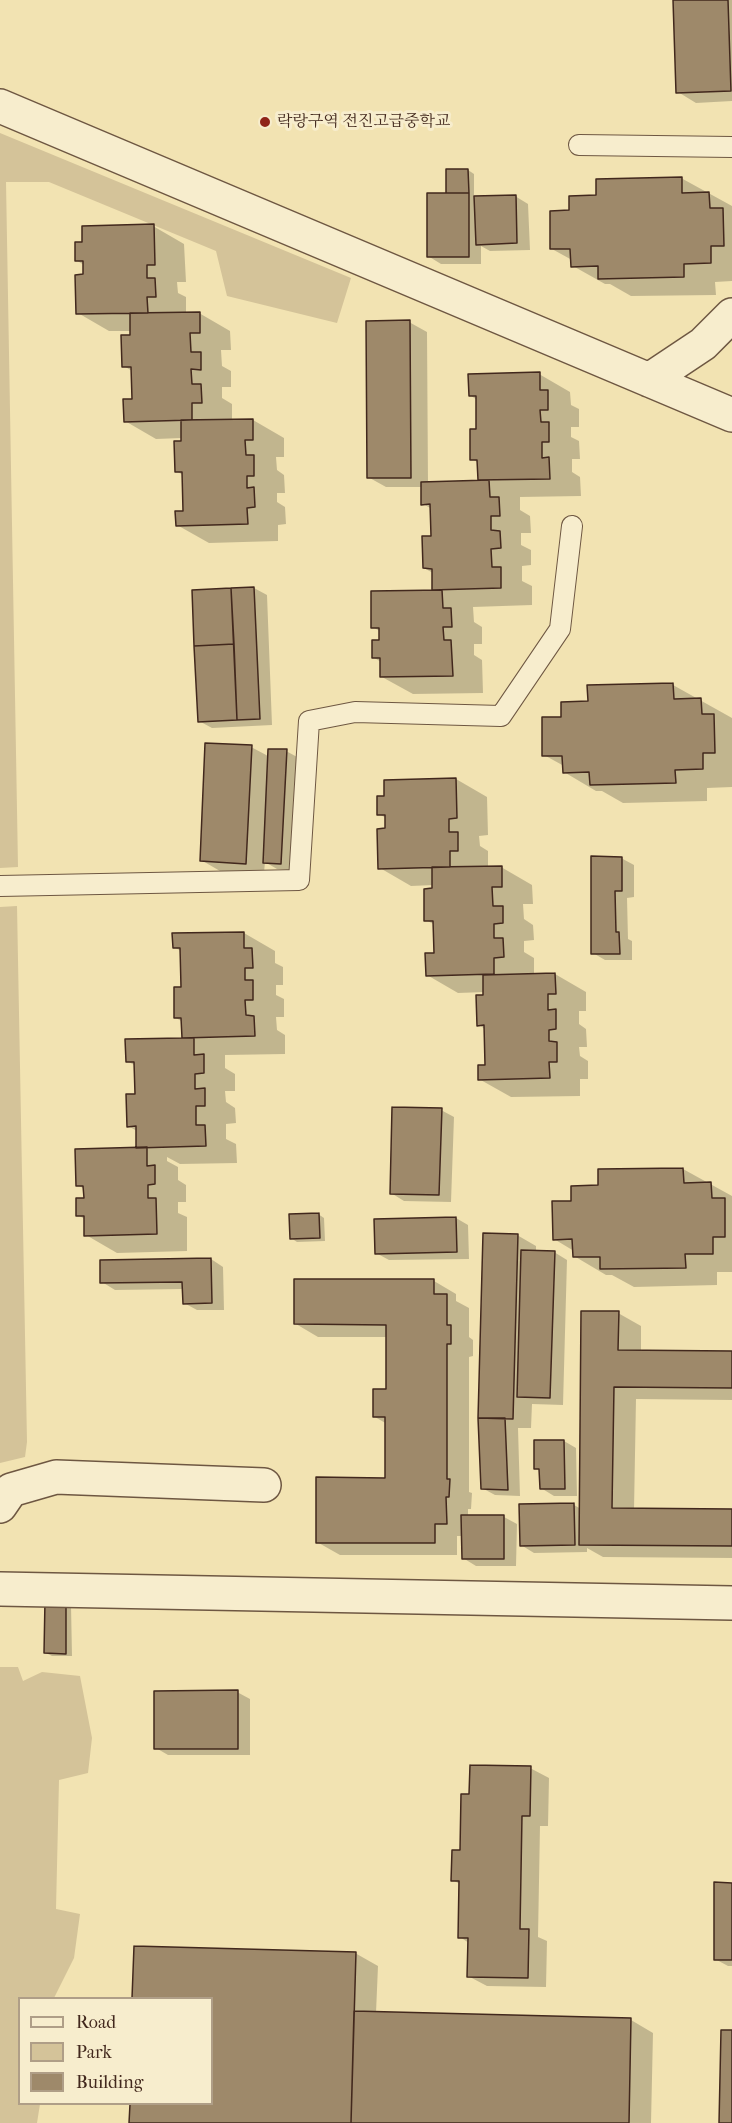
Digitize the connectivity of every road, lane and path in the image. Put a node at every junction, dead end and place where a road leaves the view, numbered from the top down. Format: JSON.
{"nodes":[{"id":1,"x":0,"y":106,"type":"edge"},
{"id":2,"x":579,"y":145,"type":"dead end"},
{"id":3,"x":732,"y":147,"type":"edge"},
{"id":4,"x":732,"y":315,"type":"edge"},
{"id":5,"x":649,"y":380,"type":"junction"},
{"id":6,"x":732,"y":415,"type":"edge"},
{"id":7,"x":572,"y":526,"type":"dead end"},
{"id":8,"x":0,"y":886,"type":"edge"},
{"id":9,"x":264,"y":1485,"type":"dead end"},
{"id":10,"x":0,"y":1506,"type":"edge"},
{"id":11,"x":0,"y":1589,"type":"edge"},
{"id":12,"x":732,"y":1603,"type":"edge"}],
"edges":[{"from":1,"to":5,"type":"street"},
{"from":2,"to":3,"type":"lane"},
{"from":4,"to":5,"type":"street"},
{"from":5,"to":6,"type":"street"},
{"from":7,"to":8,"type":"lane"},
{"from":9,"to":10,"type":"street"},
{"from":11,"to":12,"type":"street"}]}
